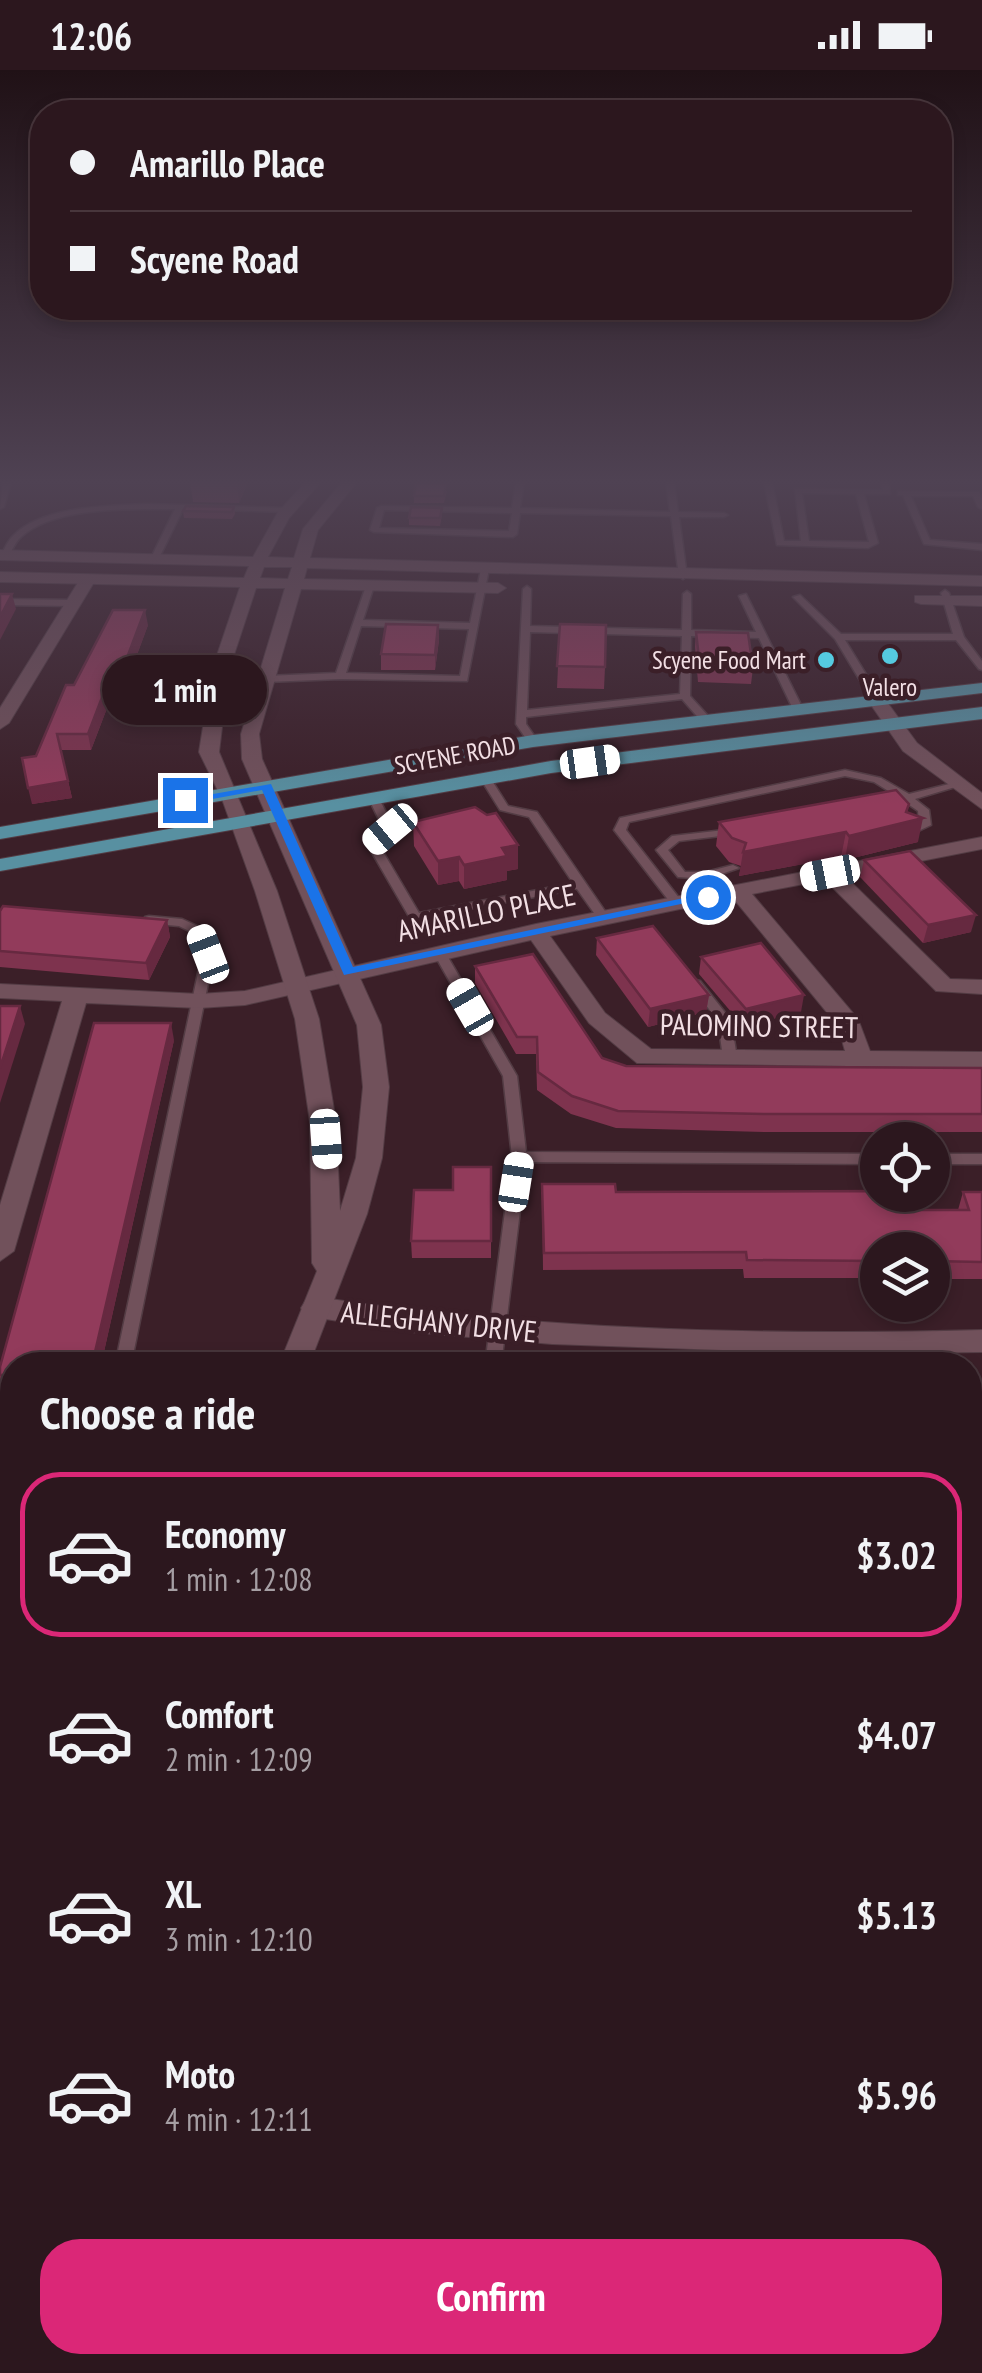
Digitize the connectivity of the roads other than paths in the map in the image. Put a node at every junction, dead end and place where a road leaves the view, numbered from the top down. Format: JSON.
{"nodes":[{"id":1,"x":82,"y":589,"type":"edge"},
{"id":2,"x":251,"y":589,"type":"edge"},
{"id":3,"x":290,"y":589,"type":"edge"},
{"id":4,"x":369,"y":589,"type":"edge"},
{"id":5,"x":480,"y":589,"type":"edge"},
{"id":6,"x":528,"y":589,"type":"edge"},
{"id":7,"x":537,"y":589,"type":"edge"},
{"id":8,"x":675,"y":589,"type":"edge"},
{"id":9,"x":685,"y":589,"type":"edge"},
{"id":10,"x":695,"y":589,"type":"edge"},
{"id":11,"x":547,"y":590,"type":"dead end"},
{"id":12,"x":982,"y":592,"type":"edge"},
{"id":13,"x":667,"y":593,"type":"dead end"},
{"id":14,"x":705,"y":594,"type":"dead end"},
{"id":15,"x":724,"y":595,"type":"dead end"},
{"id":16,"x":770,"y":597,"type":"junction"},
{"id":17,"x":946,"y":597,"type":"junction"},
{"id":18,"x":834,"y":598,"type":"dead end"},
{"id":19,"x":890,"y":598,"type":"dead end"},
{"id":20,"x":908,"y":599,"type":"dead end"},
{"id":21,"x":982,"y":601,"type":"edge"},
{"id":22,"x":0,"y":602,"type":"edge"},
{"id":23,"x":74,"y":603,"type":"junction"},
{"id":24,"x":360,"y":623,"type":"junction"},
{"id":25,"x":473,"y":626,"type":"junction"},
{"id":26,"x":526,"y":630,"type":"junction"},
{"id":27,"x":684,"y":634,"type":"junction"},
{"id":28,"x":761,"y":635,"type":"junction"},
{"id":29,"x":839,"y":637,"type":"junction"},
{"id":30,"x":959,"y":637,"type":"junction"},
{"id":31,"x":982,"y":668,"type":"edge"},
{"id":32,"x":340,"y":676,"type":"junction"},
{"id":33,"x":218,"y":681,"type":"junction"},
{"id":34,"x":265,"y":681,"type":"junction"},
{"id":35,"x":982,"y":688,"type":"edge"},
{"id":36,"x":685,"y":696,"type":"junction"},
{"id":37,"x":878,"y":702,"type":"junction"},
{"id":38,"x":798,"y":709,"type":"junction"},
{"id":39,"x":522,"y":714,"type":"junction"},
{"id":40,"x":982,"y":714,"type":"edge"},
{"id":41,"x":706,"y":720,"type":"junction"},
{"id":42,"x":0,"y":723,"type":"edge"},
{"id":43,"x":893,"y":724,"type":"junction"},
{"id":44,"x":533,"y":741,"type":"junction"},
{"id":45,"x":484,"y":778,"type":"junction"},
{"id":46,"x":957,"y":785,"type":"junction"},
{"id":47,"x":267,"y":786,"type":"junction"},
{"id":48,"x":230,"y":792,"type":"junction"},
{"id":49,"x":373,"y":798,"type":"junction"},
{"id":50,"x":908,"y":798,"type":"junction"},
{"id":51,"x":888,"y":802,"type":"edge"},
{"id":52,"x":982,"y":803,"type":"edge"},
{"id":53,"x":276,"y":815,"type":"junction"},
{"id":54,"x":240,"y":822,"type":"junction"},
{"id":55,"x":0,"y":832,"type":"edge"},
{"id":56,"x":732,"y":832,"type":"edge"},
{"id":57,"x":908,"y":833,"type":"edge"},
{"id":58,"x":982,"y":844,"type":"edge"},
{"id":59,"x":0,"y":865,"type":"edge"},
{"id":60,"x":830,"y":873,"type":"junction"},
{"id":61,"x":736,"y":879,"type":"junction"},
{"id":62,"x":580,"y":886,"type":"junction"},
{"id":63,"x":677,"y":903,"type":"junction"},
{"id":64,"x":603,"y":917,"type":"junction"},
{"id":65,"x":128,"y":918,"type":"edge"},
{"id":66,"x":536,"y":932,"type":"junction"},
{"id":67,"x":439,"y":952,"type":"junction"},
{"id":68,"x":348,"y":972,"type":"junction"},
{"id":69,"x":688,"y":974,"type":"edge"},
{"id":70,"x":298,"y":984,"type":"junction"},
{"id":71,"x":982,"y":987,"type":"edge"},
{"id":72,"x":0,"y":991,"type":"edge"},
{"id":73,"x":76,"y":995,"type":"junction"},
{"id":74,"x":199,"y":1002,"type":"junction"},
{"id":75,"x":730,"y":1058,"type":"junction"},
{"id":76,"x":860,"y":1059,"type":"junction"},
{"id":77,"x":982,"y":1060,"type":"edge"},
{"id":78,"x":520,"y":1157,"type":"junction"},
{"id":79,"x":860,"y":1159,"type":"edge"},
{"id":80,"x":950,"y":1159,"type":"edge"},
{"id":81,"x":982,"y":1159,"type":"edge"},
{"id":82,"x":0,"y":1251,"type":"edge"},
{"id":83,"x":321,"y":1296,"type":"junction"},
{"id":84,"x":500,"y":1330,"type":"junction"},
{"id":85,"x":982,"y":1341,"type":"edge"},
{"id":86,"x":126,"y":1352,"type":"edge"},
{"id":87,"x":299,"y":1352,"type":"edge"},
{"id":88,"x":496,"y":1352,"type":"edge"}],
"edges":[{"from":1,"to":23,"type":"main road"},
{"from":2,"to":33,"type":"main road"},
{"from":3,"to":34,"type":"main road"},
{"from":4,"to":24,"type":"lane"},
{"from":5,"to":25,"type":"lane"},
{"from":6,"to":26,"type":"lane"},
{"from":7,"to":11,"type":"main road"},
{"from":8,"to":13,"type":"main road"},
{"from":9,"to":27,"type":"lane"},
{"from":10,"to":14,"type":"main road"},
{"from":12,"to":17,"type":"main road"},
{"from":15,"to":16,"type":"main road"},
{"from":16,"to":18,"type":"main road"},
{"from":16,"to":28,"type":"lane"},
{"from":16,"to":29,"type":"lane"},
{"from":17,"to":19,"type":"main road"},
{"from":17,"to":20,"type":"main road"},
{"from":17,"to":21,"type":"main road"},
{"from":17,"to":30,"type":"lane"},
{"from":22,"to":23,"type":"lane"},
{"from":23,"to":42,"type":"main road"},
{"from":24,"to":25,"type":"lane"},
{"from":24,"to":32,"type":"lane"},
{"from":25,"to":32,"type":"lane"},
{"from":26,"to":27,"type":"lane"},
{"from":26,"to":39,"type":"lane"},
{"from":27,"to":28,"type":"lane"},
{"from":27,"to":36,"type":"lane"},
{"from":28,"to":38,"type":"lane"},
{"from":29,"to":30,"type":"lane"},
{"from":29,"to":37,"type":"lane"},
{"from":30,"to":31,"type":"lane"},
{"from":32,"to":34,"type":"lane"},
{"from":33,"to":34,"type":"lane"},
{"from":33,"to":48,"type":"main road"},
{"from":34,"to":47,"type":"main road"},
{"from":35,"to":37,"type":"main road","name":"SCYENE ROAD"},
{"from":36,"to":39,"type":"lane"},
{"from":36,"to":41,"type":"lane"},
{"from":37,"to":38,"type":"main road","name":"SCYENE ROAD"},
{"from":37,"to":43,"type":"main road"},
{"from":38,"to":41,"type":"main road","name":"SCYENE ROAD"},
{"from":39,"to":44,"type":"lane"},
{"from":40,"to":43,"type":"main road","name":"SCYENE ROAD"},
{"from":41,"to":44,"type":"main road","name":"SCYENE ROAD"},
{"from":43,"to":45,"type":"main road","name":"SCYENE ROAD"},
{"from":43,"to":46,"type":"main road"},
{"from":44,"to":47,"type":"main road","name":"SCYENE ROAD"},
{"from":45,"to":49,"type":"main road","name":"SCYENE ROAD"},
{"from":45,"to":62,"type":"lane"},
{"from":46,"to":50,"type":"lane"},
{"from":46,"to":52,"type":"main road"},
{"from":47,"to":48,"type":"main road","name":"SCYENE ROAD"},
{"from":47,"to":53,"type":"main road"},
{"from":48,"to":54,"type":"main road"},
{"from":48,"to":55,"type":"main road","name":"SCYENE ROAD"},
{"from":49,"to":53,"type":"main road","name":"SCYENE ROAD"},
{"from":49,"to":62,"type":"lane"},
{"from":50,"to":51,"type":"lane"},
{"from":50,"to":57,"type":"lane"},
{"from":50,"to":63,"type":"lane"},
{"from":53,"to":54,"type":"main road","name":"SCYENE ROAD"},
{"from":53,"to":68,"type":"main road"},
{"from":54,"to":59,"type":"main road","name":"SCYENE ROAD"},
{"from":54,"to":70,"type":"main road"},
{"from":56,"to":61,"type":"lane"},
{"from":58,"to":60,"type":"main road","name":"AMARILLO PLACE"},
{"from":60,"to":61,"type":"main road","name":"AMARILLO PLACE"},
{"from":60,"to":71,"type":"main road"},
{"from":61,"to":63,"type":"main road","name":"AMARILLO PLACE"},
{"from":61,"to":76,"type":"main road"},
{"from":62,"to":64,"type":"lane"},
{"from":63,"to":64,"type":"main road","name":"AMARILLO PLACE"},
{"from":64,"to":66,"type":"main road","name":"AMARILLO PLACE"},
{"from":65,"to":74,"type":"lane"},
{"from":66,"to":67,"type":"main road","name":"AMARILLO PLACE"},
{"from":66,"to":75,"type":"main road","name":"PALOMINO STREET"},
{"from":67,"to":68,"type":"main road","name":"AMARILLO PLACE"},
{"from":67,"to":78,"type":"lane"},
{"from":68,"to":70,"type":"main road","name":"AMARILLO PLACE"},
{"from":68,"to":83,"type":"main road"},
{"from":69,"to":75,"type":"lane"},
{"from":70,"to":74,"type":"main road","name":"AMARILLO PLACE"},
{"from":70,"to":83,"type":"main road"},
{"from":72,"to":73,"type":"main road","name":"AMARILLO PLACE"},
{"from":73,"to":74,"type":"main road","name":"AMARILLO PLACE"},
{"from":73,"to":82,"type":"main road"},
{"from":74,"to":86,"type":"lane"},
{"from":75,"to":76,"type":"main road","name":"PALOMINO STREET"},
{"from":76,"to":77,"type":"main road","name":"PALOMINO STREET"},
{"from":78,"to":79,"type":"lane"},
{"from":78,"to":84,"type":"lane"},
{"from":80,"to":81,"type":"lane"},
{"from":83,"to":84,"type":"main road","name":"ALLEGHANY DRIVE"},
{"from":83,"to":87,"type":"main road"},
{"from":84,"to":85,"type":"main road","name":"ALLEGHANY DRIVE"},
{"from":84,"to":88,"type":"lane"}]}
